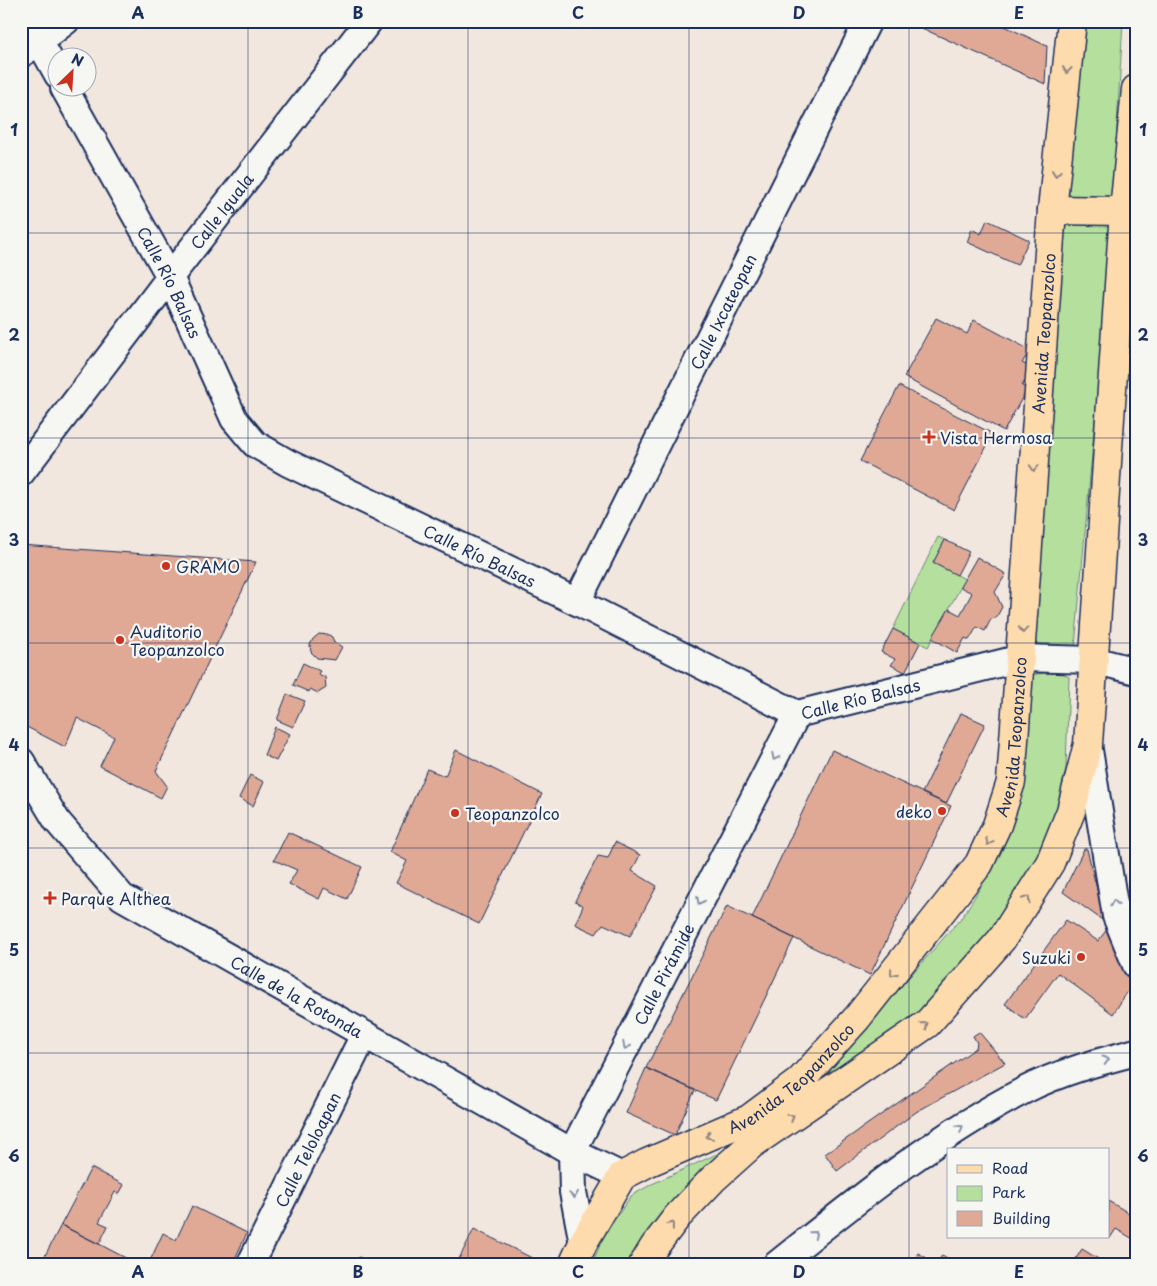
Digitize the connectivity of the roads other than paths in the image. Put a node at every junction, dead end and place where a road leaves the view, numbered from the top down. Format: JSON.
{"nodes":[{"id":1,"x":66,"y":21,"type":"edge"},
{"id":2,"x":369,"y":21,"type":"edge"},
{"id":3,"x":868,"y":21,"type":"edge"},
{"id":4,"x":1072,"y":21,"type":"edge"},
{"id":5,"x":29,"y":39,"type":"edge"},
{"id":6,"x":48,"y":63,"type":"edge"},
{"id":7,"x":1136,"y":89,"type":"edge"},
{"id":8,"x":70,"y":98,"type":"edge"},
{"id":9,"x":1052,"y":210,"type":"junction"},
{"id":10,"x":1124,"y":211,"type":"junction"},
{"id":11,"x":170,"y":277,"type":"junction"},
{"id":12,"x":21,"y":473,"type":"edge"},
{"id":13,"x":578,"y":602,"type":"junction"},
{"id":14,"x":1021,"y":658,"type":"junction"},
{"id":15,"x":1093,"y":660,"type":"junction"},
{"id":16,"x":1136,"y":671,"type":"edge"},
{"id":17,"x":797,"y":714,"type":"junction"},
{"id":18,"x":1088,"y":744,"type":"junction"},
{"id":19,"x":21,"y":761,"type":"edge"},
{"id":20,"x":1136,"y":965,"type":"edge"},
{"id":21,"x":364,"y":1035,"type":"junction"},
{"id":22,"x":1136,"y":1052,"type":"edge"},
{"id":23,"x":572,"y":1152,"type":"junction"},
{"id":24,"x":622,"y":1176,"type":"junction"},
{"id":25,"x":578,"y":1254,"type":"edge"},
{"id":26,"x":250,"y":1265,"type":"edge"},
{"id":27,"x":643,"y":1265,"type":"edge"},
{"id":28,"x":776,"y":1265,"type":"edge"}],
"edges":[{"from":1,"to":5,"type":"street"},
{"from":2,"to":11,"type":"street","name":"Calle Iguala"},
{"from":3,"to":13,"type":"street","name":"Calle Ixcateopan"},
{"from":4,"to":9,"type":"main road","name":"Avenida Teopanzolco","one_way":true},
{"from":5,"to":6,"type":"street"},
{"from":7,"to":10,"type":"main road","name":"Avenida Teopanzolco"},
{"from":8,"to":11,"type":"street","name":"Calle Río Balsas"},
{"from":9,"to":10,"type":"main road"},
{"from":9,"to":14,"type":"main road","name":"Avenida Teopanzolco","one_way":true},
{"from":10,"to":15,"type":"main road","name":"Avenida Teopanzolco"},
{"from":11,"to":12,"type":"street","name":"Calle Iguala"},
{"from":11,"to":13,"type":"street","name":"Calle Río Balsas"},
{"from":13,"to":17,"type":"street","name":"Calle Río Balsas"},
{"from":14,"to":15,"type":"street","name":"Calle Río Balsas"},
{"from":14,"to":17,"type":"street","name":"Calle Río Balsas"},
{"from":14,"to":24,"type":"main road","name":"Avenida Teopanzolco","one_way":true},
{"from":15,"to":16,"type":"street","name":"Calle Río Balsas"},
{"from":15,"to":18,"type":"main road","name":"Avenida Teopanzolco"},
{"from":17,"to":23,"type":"street","name":"Calle Pirámide","one_way":true},
{"from":20,"to":18,"type":"street","one_way":true},
{"from":27,"to":18,"type":"main road","name":"Avenida Teopanzolco","one_way":true},
{"from":19,"to":21,"type":"street","name":"Calle de la Rotonda"},
{"from":21,"to":23,"type":"street","name":"Calle de la Rotonda"},
{"from":21,"to":26,"type":"street","name":"Calle Teloloapan"},
{"from":28,"to":22,"type":"street","one_way":true},
{"from":23,"to":24,"type":"street","name":"Calle de la Rotonda"},
{"from":23,"to":25,"type":"street","name":"Calle Pirámide","one_way":true},
{"from":24,"to":25,"type":"main road"}]}
